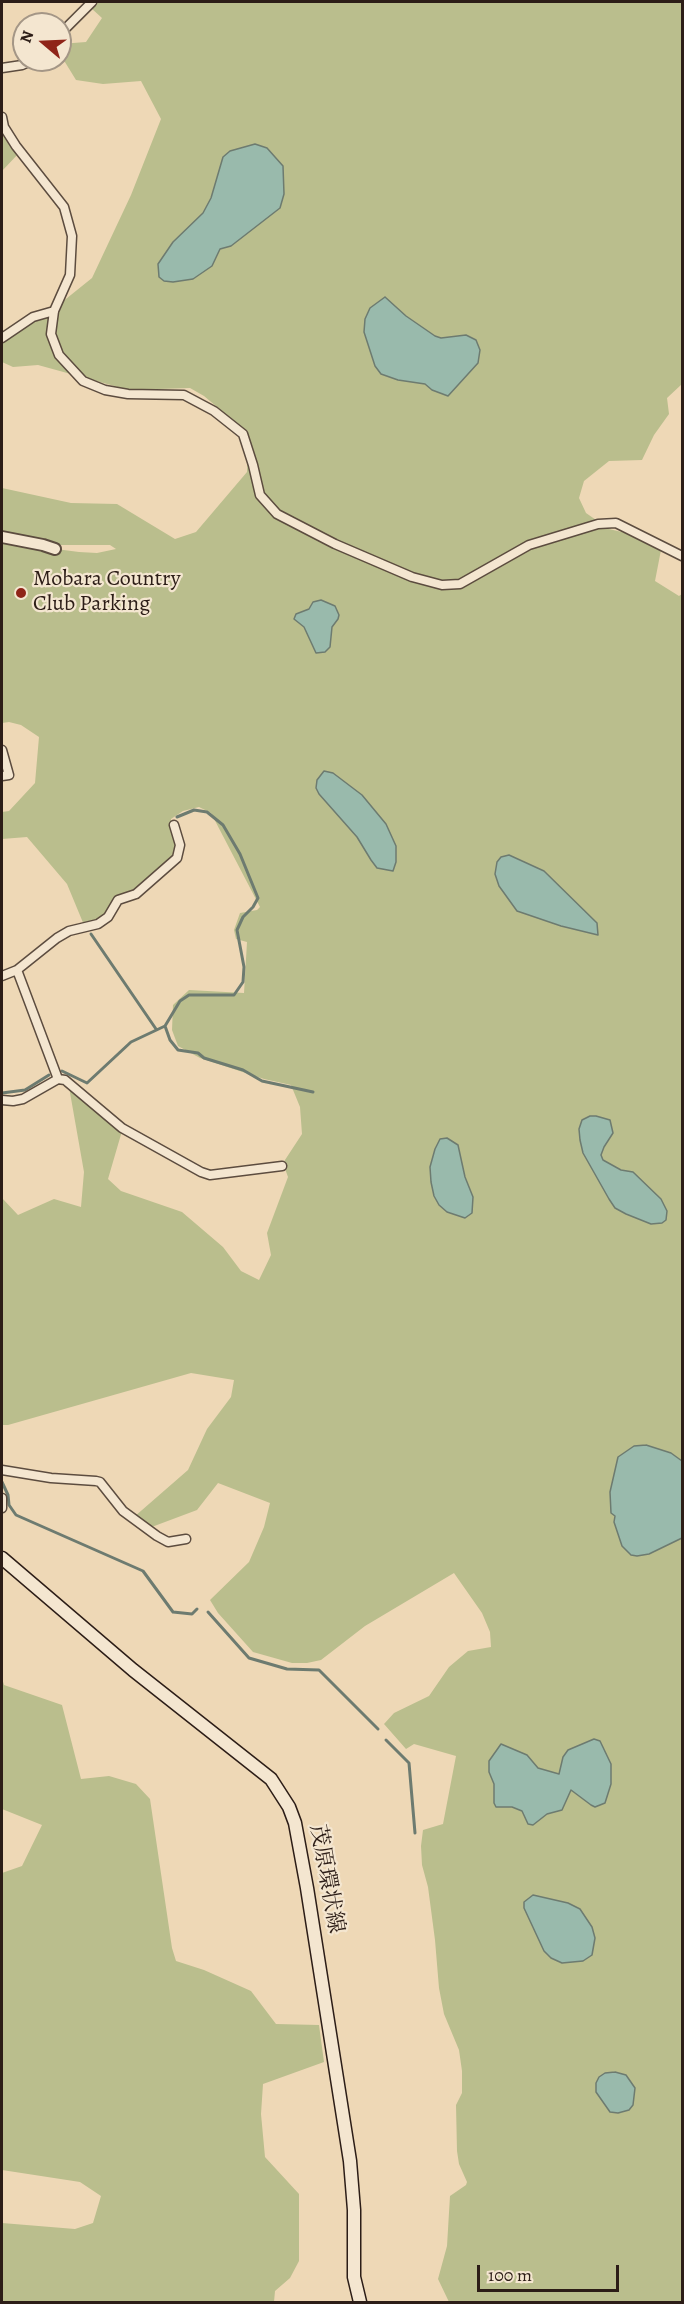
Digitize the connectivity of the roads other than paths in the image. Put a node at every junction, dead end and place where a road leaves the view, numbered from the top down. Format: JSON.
{"nodes":[{"id":1,"x":92,"y":2,"type":"edge"},
{"id":2,"x":72,"y":22,"type":"edge"},
{"id":3,"x":2,"y":117,"type":"edge"},
{"id":4,"x":54,"y":311,"type":"junction"},
{"id":5,"x":2,"y":338,"type":"edge"},
{"id":6,"x":2,"y":537,"type":"edge"},
{"id":7,"x":55,"y":549,"type":"dead end"},
{"id":8,"x":682,"y":556,"type":"edge"},
{"id":9,"x":2,"y":750,"type":"edge"},
{"id":10,"x":2,"y":776,"type":"edge"},
{"id":11,"x":174,"y":825,"type":"dead end"},
{"id":12,"x":17,"y":970,"type":"junction"},
{"id":13,"x":2,"y":976,"type":"edge"},
{"id":14,"x":58,"y":1079,"type":"junction"},
{"id":15,"x":2,"y":1100,"type":"edge"},
{"id":16,"x":282,"y":1167,"type":"dead end"},
{"id":17,"x":2,"y":1470,"type":"edge"},
{"id":18,"x":2,"y":1498,"type":"edge"},
{"id":19,"x":2,"y":1508,"type":"edge"},
{"id":20,"x":186,"y":1539,"type":"dead end"},
{"id":21,"x":2,"y":1558,"type":"edge"},
{"id":22,"x":360,"y":2302,"type":"edge"}],
"edges":[{"from":1,"to":2,"type":"street"},
{"from":3,"to":4,"type":"street"},
{"from":4,"to":5,"type":"street"},
{"from":4,"to":8,"type":"street"},
{"from":6,"to":7,"type":"street"},
{"from":9,"to":10,"type":"street"},
{"from":11,"to":12,"type":"street"},
{"from":12,"to":13,"type":"street"},
{"from":12,"to":14,"type":"street"},
{"from":14,"to":15,"type":"street"},
{"from":14,"to":16,"type":"street"},
{"from":17,"to":20,"type":"street"},
{"from":18,"to":19,"type":"street"},
{"from":21,"to":22,"type":"main road","name":"茂原環状線"}]}
